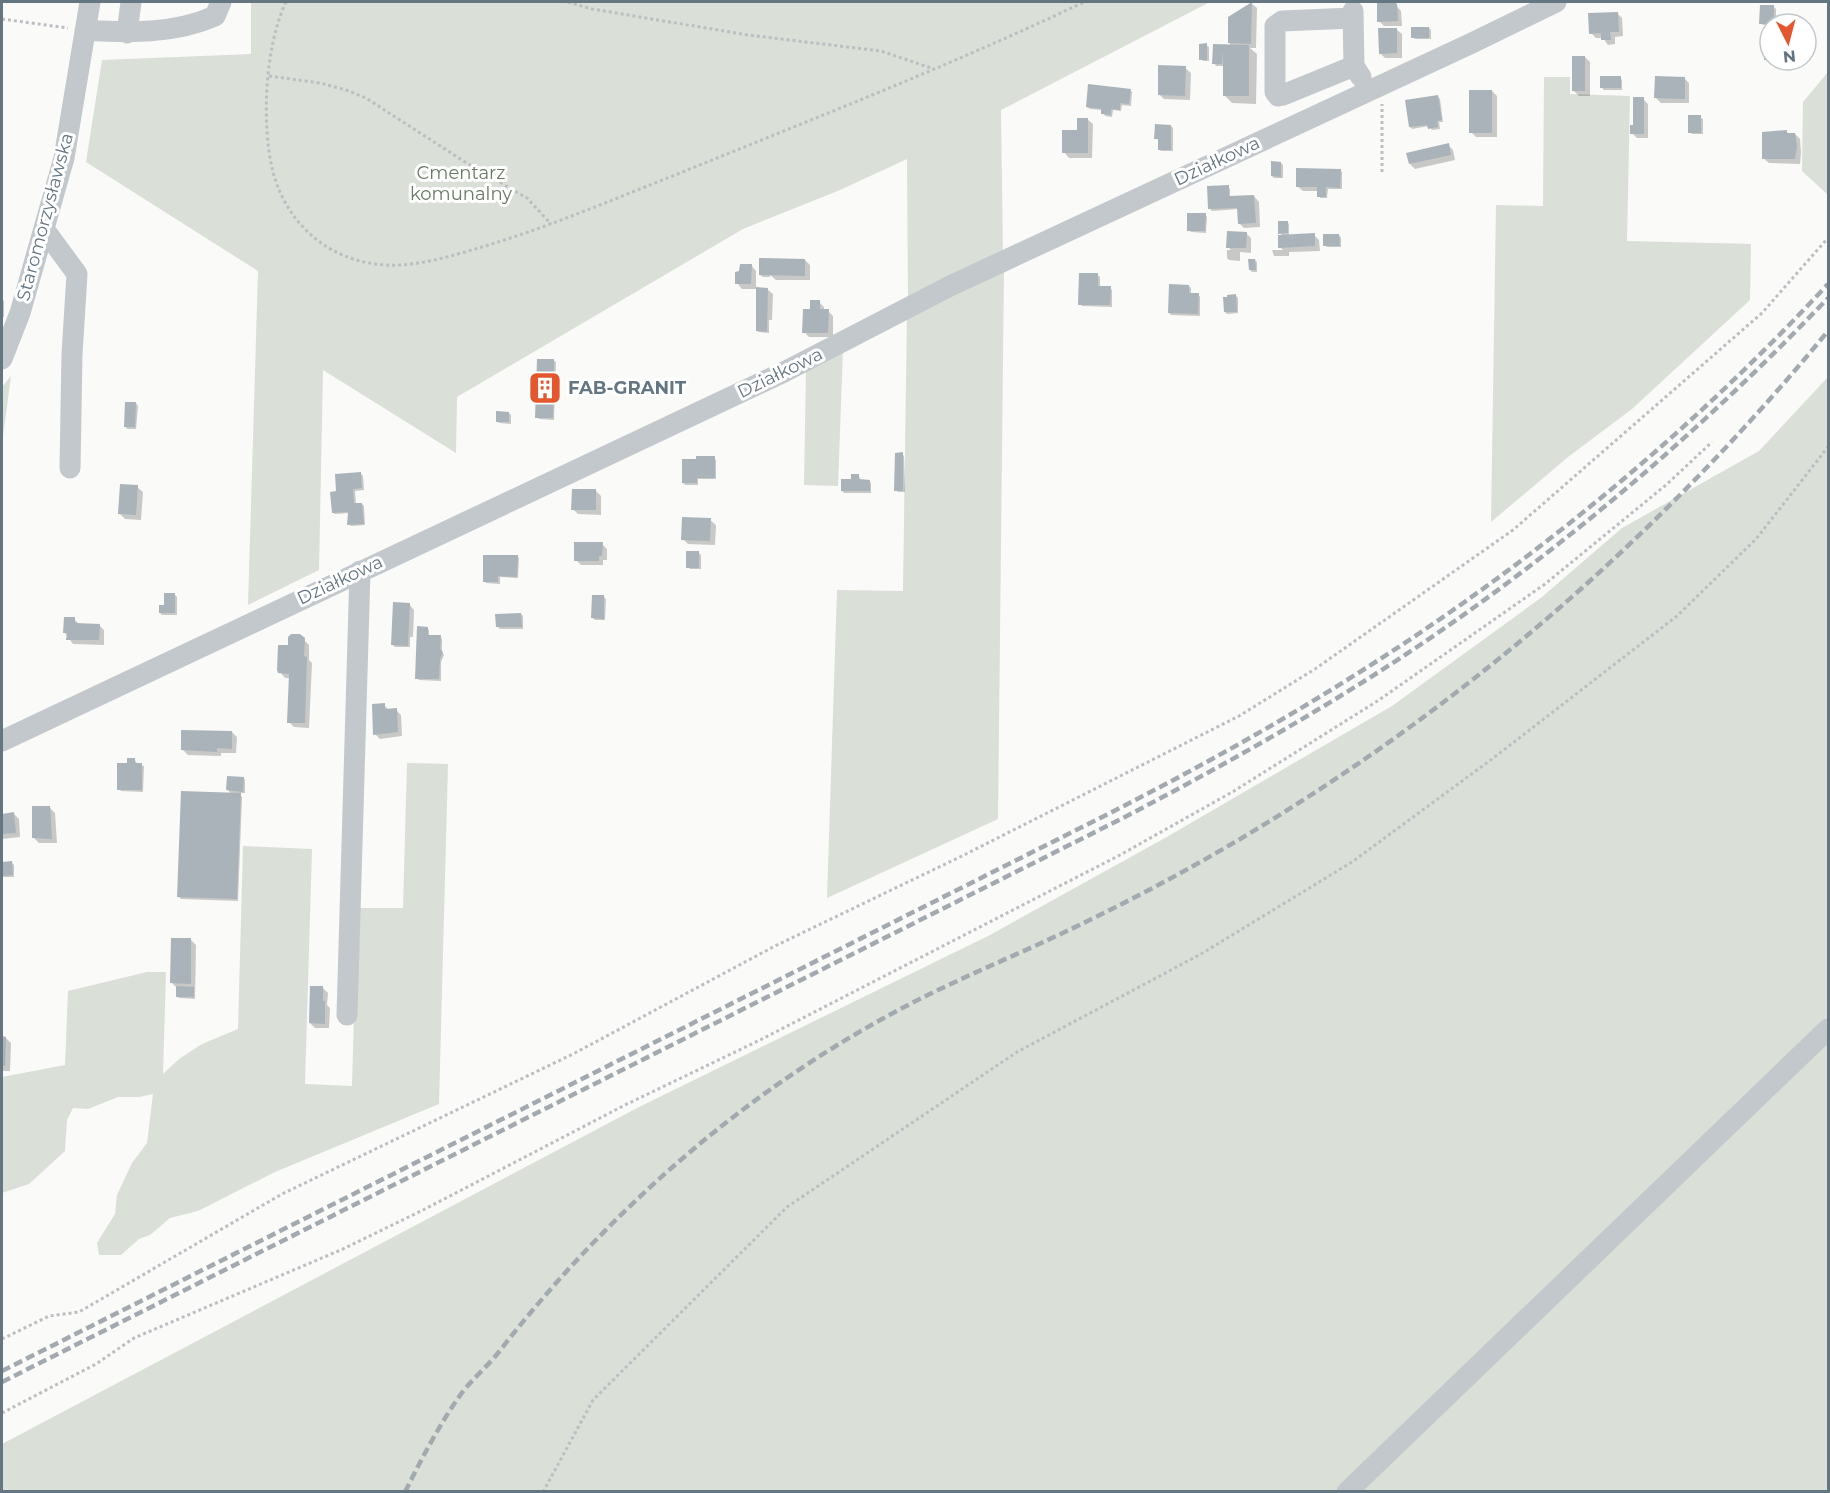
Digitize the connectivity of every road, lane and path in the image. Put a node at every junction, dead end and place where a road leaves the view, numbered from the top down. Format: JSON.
{"nodes":[{"id":1,"x":90,"y":2,"type":"edge"},
{"id":2,"x":131,"y":2,"type":"edge"},
{"id":3,"x":221,"y":2,"type":"edge"},
{"id":4,"x":286,"y":2,"type":"edge"},
{"id":5,"x":568,"y":2,"type":"edge"},
{"id":6,"x":1084,"y":2,"type":"edge"},
{"id":7,"x":1557,"y":2,"type":"edge"},
{"id":8,"x":2,"y":19,"type":"edge"},
{"id":9,"x":85,"y":30,"type":"junction"},
{"id":10,"x":127,"y":33,"type":"junction"},
{"id":11,"x":1354,"y":66,"type":"junction"},
{"id":12,"x":932,"y":69,"type":"junction"},
{"id":13,"x":269,"y":76,"type":"junction"},
{"id":14,"x":1375,"y":87,"type":"junction"},
{"id":15,"x":1382,"y":172,"type":"dead end"},
{"id":16,"x":551,"y":225,"type":"junction"},
{"id":17,"x":44,"y":229,"type":"junction"},
{"id":18,"x":1828,"y":238,"type":"edge"},
{"id":19,"x":2,"y":359,"type":"edge"},
{"id":20,"x":1712,"y":441,"type":"dead end"},
{"id":21,"x":1828,"y":447,"type":"edge"},
{"id":22,"x":70,"y":468,"type":"dead end"},
{"id":23,"x":360,"y":571,"type":"junction"},
{"id":24,"x":2,"y":741,"type":"edge"},
{"id":25,"x":347,"y":1015,"type":"dead end"},
{"id":26,"x":1828,"y":1029,"type":"edge"},
{"id":27,"x":2,"y":1339,"type":"edge"},
{"id":28,"x":2,"y":1413,"type":"edge"},
{"id":29,"x":543,"y":1491,"type":"edge"},
{"id":30,"x":1347,"y":1491,"type":"edge"}],
"edges":[{"from":1,"to":9,"type":"street","name":"Staromorzysławska"},
{"from":2,"to":10,"type":"street"},
{"from":3,"to":10,"type":"street"},
{"from":4,"to":13,"type":"path"},
{"from":5,"to":12,"type":"path"},
{"from":6,"to":12,"type":"path"},
{"from":7,"to":14,"type":"street","name":"Działkowa"},
{"from":8,"to":9,"type":"path"},
{"from":9,"to":10,"type":"street"},
{"from":9,"to":17,"type":"street","name":"Staromorzysławska"},
{"from":11,"to":11,"type":"street"},
{"from":11,"to":14,"type":"street"},
{"from":12,"to":16,"type":"path"},
{"from":13,"to":16,"type":"path"},
{"from":13,"to":16,"type":"path"},
{"from":14,"to":15,"type":"path"},
{"from":14,"to":23,"type":"street","name":"Działkowa"},
{"from":17,"to":19,"type":"street","name":"Staromorzysławska"},
{"from":17,"to":22,"type":"street"},
{"from":18,"to":27,"type":"path"},
{"from":20,"to":28,"type":"path"},
{"from":21,"to":29,"type":"path"},
{"from":23,"to":24,"type":"street","name":"Działkowa"},
{"from":23,"to":25,"type":"street"},
{"from":26,"to":30,"type":"street"}]}
